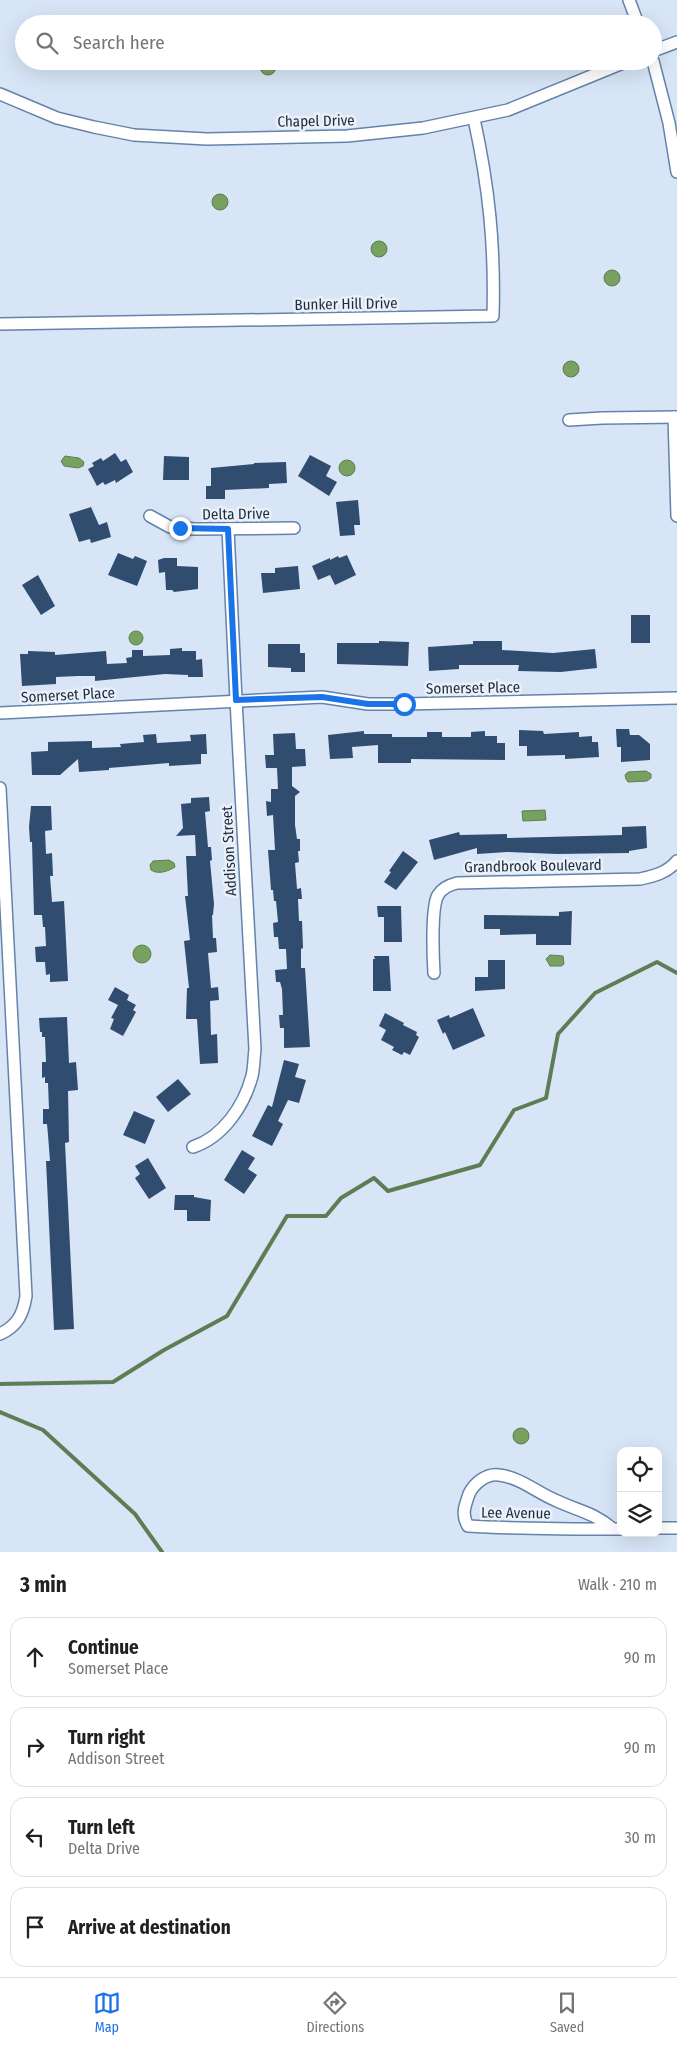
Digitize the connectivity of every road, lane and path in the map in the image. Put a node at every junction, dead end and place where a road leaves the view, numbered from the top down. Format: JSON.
{"nodes":[{"id":1,"x":629,"y":0,"type":"edge"},
{"id":2,"x":635,"y":15,"type":"edge"},
{"id":3,"x":677,"y":42,"type":"edge"},
{"id":4,"x":662,"y":48,"type":"edge"},
{"id":5,"x":606,"y":70,"type":"edge"},
{"id":6,"x":655,"y":70,"type":"edge"},
{"id":7,"x":0,"y":94,"type":"edge"},
{"id":8,"x":474,"y":119,"type":"junction"},
{"id":9,"x":677,"y":172,"type":"edge"},
{"id":10,"x":0,"y":324,"type":"edge"},
{"id":11,"x":676,"y":417,"type":"edge"},
{"id":12,"x":569,"y":420,"type":"dead end"},
{"id":13,"x":150,"y":516,"type":"dead end"},
{"id":14,"x":677,"y":516,"type":"edge"},
{"id":15,"x":294,"y":528,"type":"dead end"},
{"id":16,"x":228,"y":529,"type":"junction"},
{"id":17,"x":677,"y":698,"type":"edge"},
{"id":18,"x":236,"y":700,"type":"junction"},
{"id":19,"x":0,"y":713,"type":"edge"},
{"id":20,"x":0,"y":788,"type":"edge"},
{"id":21,"x":677,"y":861,"type":"edge"},
{"id":22,"x":434,"y":973,"type":"dead end"},
{"id":23,"x":193,"y":1147,"type":"dead end"},
{"id":24,"x":0,"y":1334,"type":"edge"},
{"id":25,"x":662,"y":1528,"type":"edge"},
{"id":26,"x":677,"y":1528,"type":"edge"},
{"id":27,"x":617,"y":1529,"type":"edge"}],
"edges":[{"from":1,"to":2,"type":"street"},
{"from":3,"to":4,"type":"street"},
{"from":5,"to":8,"type":"street","name":"Chapel Drive"},
{"from":6,"to":9,"type":"street"},
{"from":7,"to":8,"type":"street","name":"Chapel Drive"},
{"from":8,"to":10,"type":"street","name":"Bunker Hill Drive"},
{"from":11,"to":12,"type":"street"},
{"from":11,"to":14,"type":"street"},
{"from":13,"to":16,"type":"street","name":"Delta Drive"},
{"from":15,"to":16,"type":"street","name":"Delta Drive"},
{"from":16,"to":18,"type":"street","name":"Addison Street"},
{"from":17,"to":18,"type":"street","name":"Somerset Place"},
{"from":18,"to":19,"type":"street","name":"Somerset Place"},
{"from":18,"to":23,"type":"street","name":"Addison Street"},
{"from":20,"to":24,"type":"street"},
{"from":21,"to":22,"type":"street","name":"Grandbrook Boulevard"},
{"from":25,"to":26,"type":"street"},
{"from":27,"to":27,"type":"street","name":"Lee Avenue"}]}
